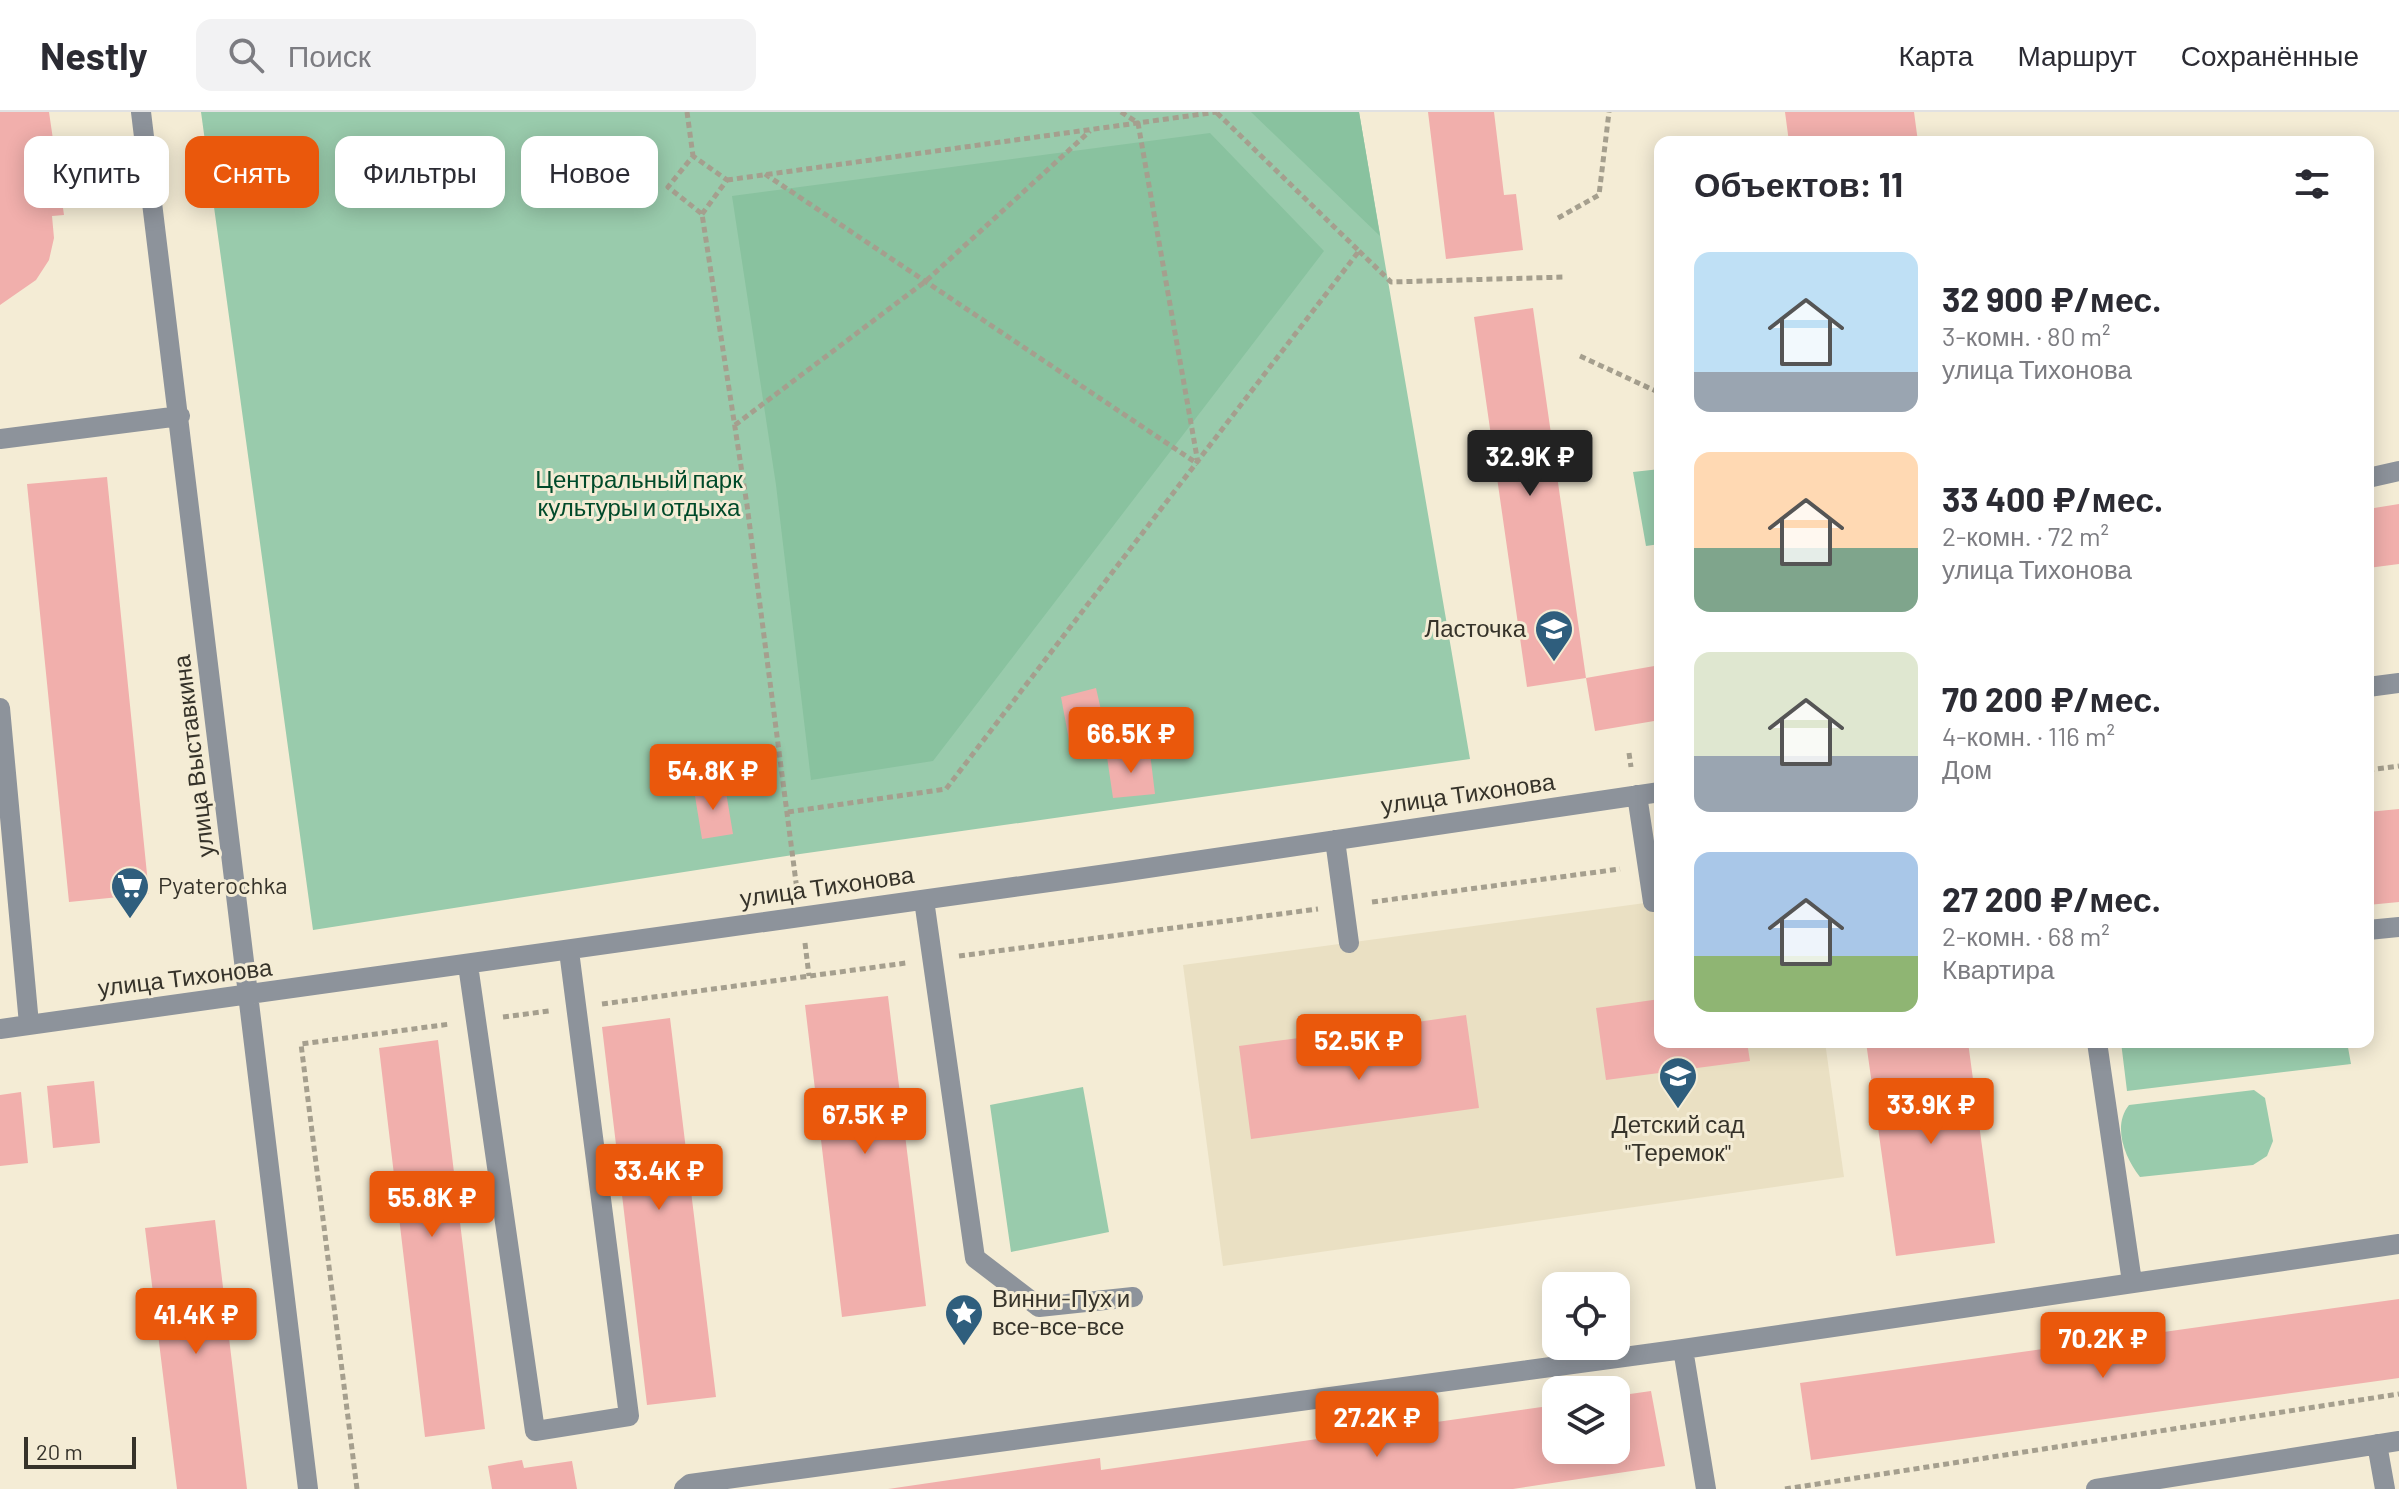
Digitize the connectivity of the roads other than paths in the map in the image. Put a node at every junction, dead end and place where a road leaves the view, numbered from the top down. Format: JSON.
{"nodes":[{"id":1,"x":141,"y":112,"type":"edge"},
{"id":2,"x":180,"y":416,"type":"junction"},
{"id":3,"x":0,"y":439,"type":"edge"},
{"id":4,"x":2399,"y":471,"type":"edge"},
{"id":5,"x":2374,"y":477,"type":"edge"},
{"id":6,"x":2399,"y":683,"type":"edge"},
{"id":7,"x":2374,"y":686,"type":"edge"},
{"id":8,"x":0,"y":708,"type":"edge"},
{"id":9,"x":1654,"y":793,"type":"edge"},
{"id":10,"x":1637,"y":795,"type":"junction"},
{"id":11,"x":1335,"y":840,"type":"junction"},
{"id":12,"x":924,"y":900,"type":"junction"},
{"id":13,"x":1653,"y":902,"type":"dead end"},
{"id":14,"x":2399,"y":927,"type":"edge"},
{"id":15,"x":2374,"y":929,"type":"edge"},
{"id":16,"x":1349,"y":943,"type":"dead end"},
{"id":17,"x":569,"y":951,"type":"junction"},
{"id":18,"x":468,"y":965,"type":"junction"},
{"id":19,"x":250,"y":995,"type":"junction"},
{"id":20,"x":29,"y":1024,"type":"junction"},
{"id":21,"x":0,"y":1029,"type":"edge"},
{"id":22,"x":2098,"y":1048,"type":"edge"},
{"id":23,"x":2399,"y":1244,"type":"edge"},
{"id":24,"x":2132,"y":1282,"type":"junction"},
{"id":25,"x":1133,"y":1297,"type":"dead end"},
{"id":26,"x":1683,"y":1349,"type":"junction"},
{"id":27,"x":2399,"y":1441,"type":"edge"},
{"id":28,"x":2377,"y":1444,"type":"junction"},
{"id":29,"x":308,"y":1489,"type":"edge"},
{"id":30,"x":684,"y":1489,"type":"edge"},
{"id":31,"x":1706,"y":1489,"type":"edge"},
{"id":32,"x":2096,"y":1489,"type":"edge"},
{"id":33,"x":2385,"y":1489,"type":"edge"}],
"edges":[{"from":1,"to":2,"type":"street","name":"улица Выставкина"},
{"from":2,"to":3,"type":"street"},
{"from":2,"to":19,"type":"street","name":"улица Выставкина"},
{"from":4,"to":5,"type":"street"},
{"from":6,"to":7,"type":"street"},
{"from":8,"to":20,"type":"street"},
{"from":9,"to":10,"type":"street","name":"улица Тихонова"},
{"from":10,"to":11,"type":"street","name":"улица Тихонова"},
{"from":10,"to":13,"type":"street"},
{"from":11,"to":12,"type":"street","name":"улица Тихонова"},
{"from":11,"to":16,"type":"street"},
{"from":12,"to":17,"type":"street","name":"улица Тихонова"},
{"from":12,"to":25,"type":"street"},
{"from":14,"to":15,"type":"street"},
{"from":17,"to":18,"type":"street","name":"улица Тихонова"},
{"from":17,"to":18,"type":"street"},
{"from":18,"to":19,"type":"street","name":"улица Тихонова"},
{"from":19,"to":20,"type":"street","name":"улица Тихонова"},
{"from":19,"to":29,"type":"street","name":"улица Выставкина"},
{"from":20,"to":21,"type":"street","name":"улица Тихонова"},
{"from":22,"to":24,"type":"street"},
{"from":23,"to":24,"type":"street"},
{"from":24,"to":26,"type":"street"},
{"from":26,"to":30,"type":"street"},
{"from":26,"to":31,"type":"street"},
{"from":27,"to":28,"type":"street"},
{"from":28,"to":32,"type":"street"},
{"from":28,"to":33,"type":"street"}]}
